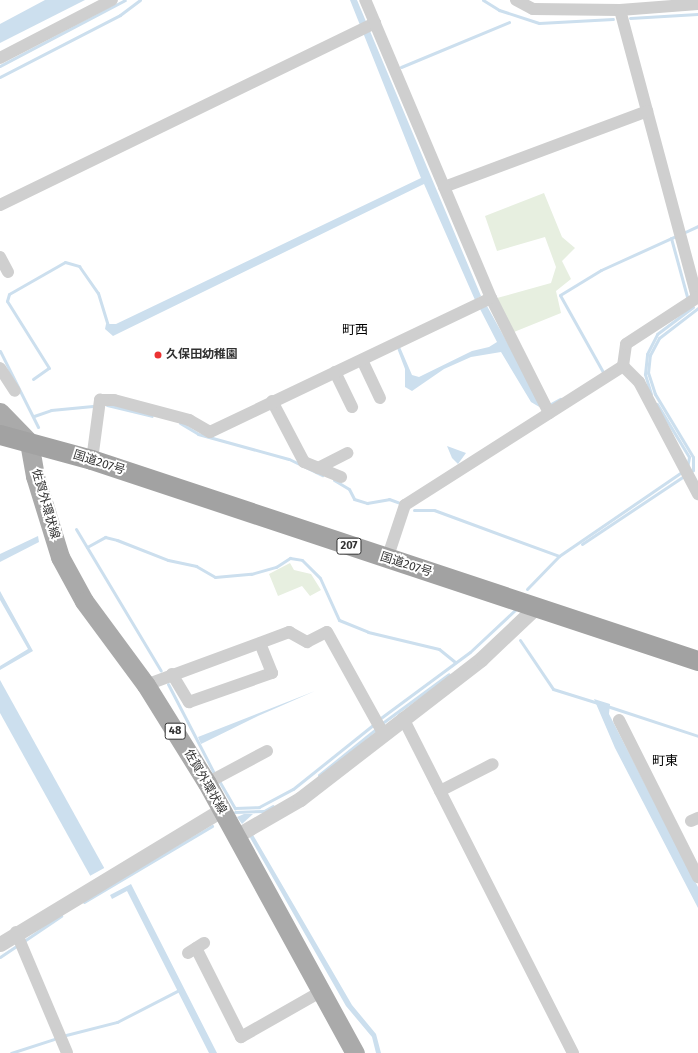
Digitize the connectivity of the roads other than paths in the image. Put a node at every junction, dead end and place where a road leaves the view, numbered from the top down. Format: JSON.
{"nodes":[{"id":1,"x":112,"y":0,"type":"edge"},
{"id":2,"x":365,"y":0,"type":"edge"},
{"id":3,"x":516,"y":0,"type":"edge"},
{"id":4,"x":698,"y":4,"type":"edge"},
{"id":5,"x":620,"y":10,"type":"junction"},
{"id":6,"x":369,"y":26,"type":"junction"},
{"id":7,"x":0,"y":58,"type":"edge"},
{"id":8,"x":647,"y":111,"type":"junction"},
{"id":9,"x":444,"y":187,"type":"junction"},
{"id":10,"x":0,"y":205,"type":"edge"},
{"id":11,"x":0,"y":257,"type":"edge"},
{"id":12,"x":8,"y":272,"type":"dead end"},
{"id":13,"x":693,"y":300,"type":"edge"},
{"id":14,"x":484,"y":301,"type":"junction"},
{"id":15,"x":362,"y":360,"type":"junction"},
{"id":16,"x":623,"y":366,"type":"junction"},
{"id":17,"x":0,"y":368,"type":"edge"},
{"id":18,"x":335,"y":372,"type":"junction"},
{"id":19,"x":15,"y":391,"type":"dead end"},
{"id":20,"x":380,"y":398,"type":"dead end"},
{"id":21,"x":272,"y":401,"type":"junction"},
{"id":22,"x":352,"y":407,"type":"dead end"},
{"id":23,"x":548,"y":407,"type":"junction"},
{"id":24,"x":0,"y":412,"type":"edge"},
{"id":25,"x":0,"y":435,"type":"edge"},
{"id":26,"x":29,"y":442,"type":"junction"},
{"id":27,"x":347,"y":453,"type":"dead end"},
{"id":28,"x":92,"y":460,"type":"junction"},
{"id":29,"x":318,"y":468,"type":"junction"},
{"id":30,"x":341,"y":477,"type":"dead end"},
{"id":31,"x":698,"y":494,"type":"edge"},
{"id":32,"x":386,"y":559,"type":"junction"},
{"id":33,"x":536,"y":607,"type":"junction"},
{"id":34,"x":260,"y":642,"type":"junction"},
{"id":35,"x":698,"y":661,"type":"edge"},
{"id":36,"x":172,"y":674,"type":"junction"},
{"id":37,"x":146,"y":685,"type":"junction"},
{"id":38,"x":403,"y":718,"type":"junction"},
{"id":39,"x":618,"y":720,"type":"dead end"},
{"id":40,"x":383,"y":733,"type":"junction"},
{"id":41,"x":267,"y":751,"type":"dead end"},
{"id":42,"x":493,"y":764,"type":"dead end"},
{"id":43,"x":207,"y":783,"type":"junction"},
{"id":44,"x":440,"y":791,"type":"junction"},
{"id":45,"x":221,"y":810,"type":"junction"},
{"id":46,"x":236,"y":836,"type":"junction"},
{"id":47,"x":698,"y":877,"type":"edge"},
{"id":48,"x":18,"y":940,"type":"junction"},
{"id":49,"x":0,"y":944,"type":"edge"},
{"id":50,"x":196,"y":948,"type":"dead end"},
{"id":51,"x":322,"y":991,"type":"junction"},
{"id":52,"x":67,"y":1053,"type":"edge"},
{"id":53,"x":355,"y":1053,"type":"edge"},
{"id":54,"x":573,"y":1053,"type":"edge"}],
"edges":[{"from":1,"to":7,"type":"street"},
{"from":2,"to":6,"type":"street"},
{"from":3,"to":5,"type":"street"},
{"from":4,"to":5,"type":"street"},
{"from":5,"to":8,"type":"street"},
{"from":6,"to":9,"type":"street"},
{"from":6,"to":10,"type":"street"},
{"from":8,"to":9,"type":"street"},
{"from":8,"to":13,"type":"street"},
{"from":9,"to":14,"type":"street"},
{"from":11,"to":12,"type":"street"},
{"from":13,"to":16,"type":"street"},
{"from":14,"to":15,"type":"street"},
{"from":14,"to":23,"type":"street"},
{"from":15,"to":18,"type":"street"},
{"from":15,"to":20,"type":"street"},
{"from":16,"to":23,"type":"street"},
{"from":16,"to":31,"type":"street"},
{"from":17,"to":19,"type":"street"},
{"from":18,"to":21,"type":"street"},
{"from":18,"to":22,"type":"street"},
{"from":21,"to":28,"type":"street"},
{"from":21,"to":29,"type":"street"},
{"from":23,"to":32,"type":"street"},
{"from":24,"to":26,"type":"main road"},
{"from":25,"to":26,"type":"highway","name":"国道207号","number":"207"},
{"from":26,"to":28,"type":"highway","name":"国道207号","number":"207"},
{"from":26,"to":37,"type":"main road","name":"佐賀外環状線","number":"48"},
{"from":27,"to":29,"type":"street"},
{"from":28,"to":32,"type":"highway","name":"国道207号","number":"207"},
{"from":29,"to":30,"type":"street"},
{"from":32,"to":33,"type":"highway","name":"国道207号","number":"207"},
{"from":33,"to":35,"type":"highway","name":"国道207号","number":"207"},
{"from":33,"to":38,"type":"street"},
{"from":34,"to":36,"type":"street"},
{"from":34,"to":36,"type":"street"},
{"from":34,"to":40,"type":"street"},
{"from":36,"to":37,"type":"street"},
{"from":37,"to":43,"type":"main road","name":"佐賀外環状線","number":"48"},
{"from":38,"to":40,"type":"street"},
{"from":38,"to":44,"type":"street"},
{"from":39,"to":47,"type":"street"},
{"from":40,"to":46,"type":"street"},
{"from":41,"to":43,"type":"street"},
{"from":42,"to":44,"type":"street"},
{"from":43,"to":45,"type":"main road","name":"佐賀外環状線","number":"48"},
{"from":44,"to":54,"type":"street"},
{"from":45,"to":46,"type":"main road","name":"佐賀外環状線","number":"48"},
{"from":45,"to":48,"type":"street"},
{"from":46,"to":51,"type":"main road","name":"佐賀外環状線","number":"48"},
{"from":48,"to":49,"type":"street"},
{"from":48,"to":52,"type":"street"},
{"from":50,"to":51,"type":"street"},
{"from":51,"to":53,"type":"main road","name":"佐賀外環状線","number":"48"}]}
